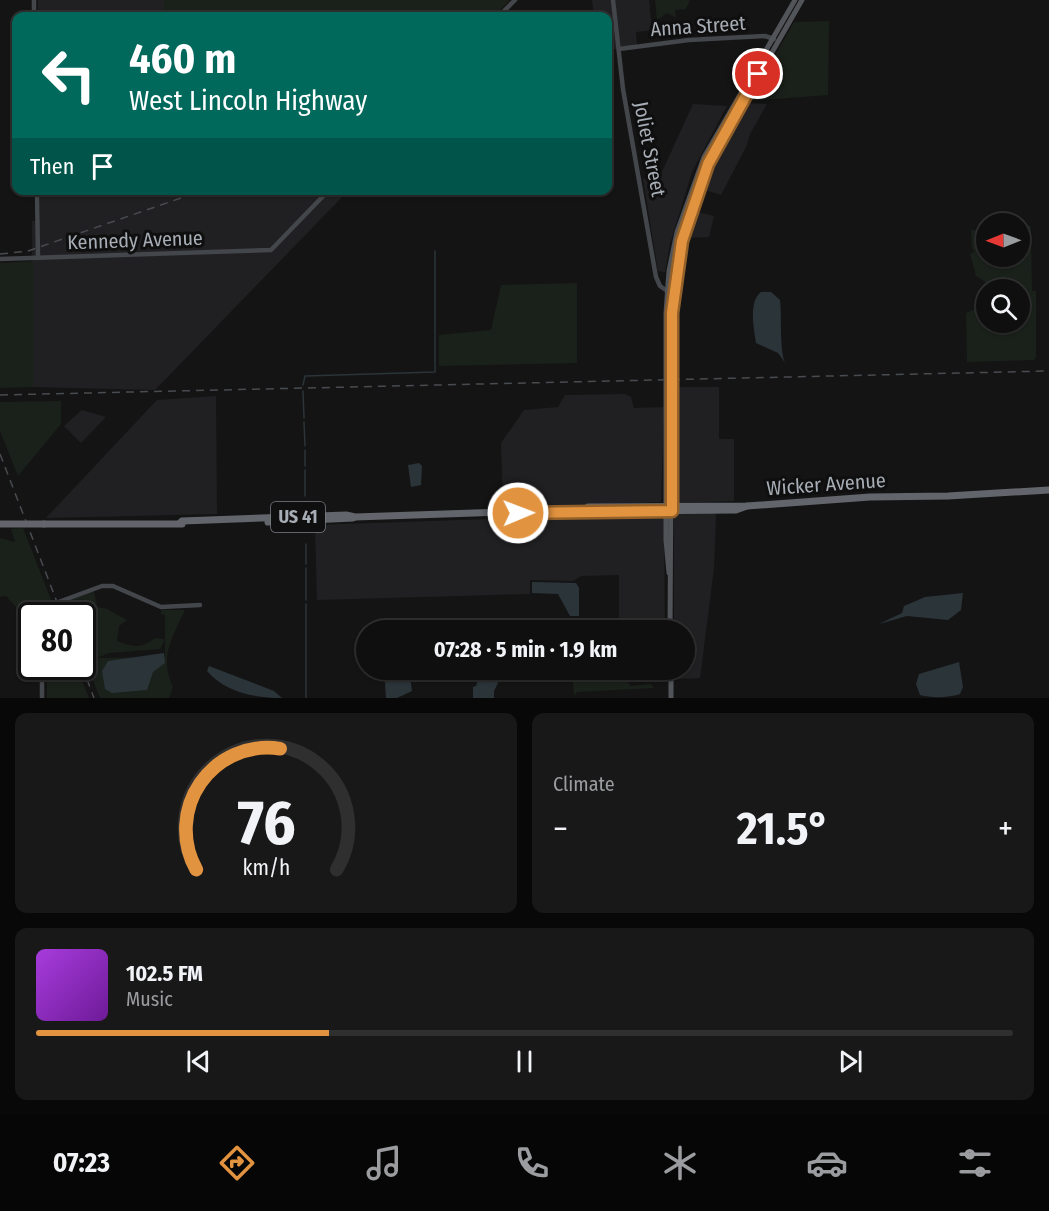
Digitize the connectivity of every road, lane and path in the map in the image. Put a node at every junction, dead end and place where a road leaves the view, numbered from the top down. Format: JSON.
{"nodes":[{"id":1,"x":515,"y":0,"type":"edge"},
{"id":2,"x":613,"y":0,"type":"edge"},
{"id":3,"x":795,"y":0,"type":"edge"},
{"id":4,"x":802,"y":0,"type":"edge"},
{"id":5,"x":503,"y":12,"type":"edge"},
{"id":6,"x":772,"y":38,"type":"junction"},
{"id":7,"x":778,"y":41,"type":"junction"},
{"id":8,"x":619,"y":49,"type":"junction"},
{"id":9,"x":37,"y":195,"type":"edge"},
{"id":10,"x":324,"y":195,"type":"edge"},
{"id":11,"x":38,"y":258,"type":"junction"},
{"id":12,"x":0,"y":259,"type":"edge"},
{"id":13,"x":667,"y":291,"type":"junction"},
{"id":14,"x":673,"y":295,"type":"junction"},
{"id":15,"x":1049,"y":492,"type":"edge"},
{"id":16,"x":731,"y":505,"type":"junction"},
{"id":17,"x":747,"y":506,"type":"junction"},
{"id":18,"x":669,"y":508,"type":"junction"},
{"id":19,"x":718,"y":510,"type":"junction"},
{"id":20,"x":0,"y":524,"type":"edge"},
{"id":21,"x":65,"y":602,"type":"edge"},
{"id":22,"x":200,"y":605,"type":"dead end"},
{"id":23,"x":670,"y":620,"type":"edge"},
{"id":24,"x":42,"y":680,"type":"edge"},
{"id":25,"x":671,"y":680,"type":"edge"},
{"id":26,"x":42,"y":698,"type":"edge"},
{"id":27,"x":671,"y":698,"type":"edge"}],
"edges":[{"from":1,"to":5,"type":"street"},
{"from":2,"to":8,"type":"street","name":"Joliet Street"},
{"from":3,"to":6,"type":"main road"},
{"from":4,"to":7,"type":"main road"},
{"from":6,"to":7,"type":"street","name":"Anna Street"},
{"from":6,"to":8,"type":"street","name":"Anna Street"},
{"from":6,"to":13,"type":"main road"},
{"from":7,"to":14,"type":"main road"},
{"from":8,"to":13,"type":"street","name":"Joliet Street"},
{"from":9,"to":11,"type":"street"},
{"from":10,"to":11,"type":"street","name":"Kennedy Avenue"},
{"from":11,"to":12,"type":"street","name":"Kennedy Avenue"},
{"from":13,"to":14,"type":"street","name":"Joliet Street"},
{"from":13,"to":18,"type":"main road"},
{"from":14,"to":18,"type":"main road"},
{"from":15,"to":17,"type":"highway","name":"Wicker Avenue"},
{"from":16,"to":17,"type":"highway","name":"Wicker Avenue"},
{"from":16,"to":18,"type":"highway","name":"Wicker Avenue"},
{"from":16,"to":19,"type":"highway"},
{"from":17,"to":19,"type":"highway","name":"Wicker Avenue"},
{"from":18,"to":19,"type":"highway","name":"Wicker Avenue"},
{"from":18,"to":20,"type":"highway","number":"US 41","bridge":true},
{"from":18,"to":23,"type":"main road"},
{"from":21,"to":22,"type":"street"},
{"from":24,"to":26,"type":"street"},
{"from":25,"to":27,"type":"main road"}]}
